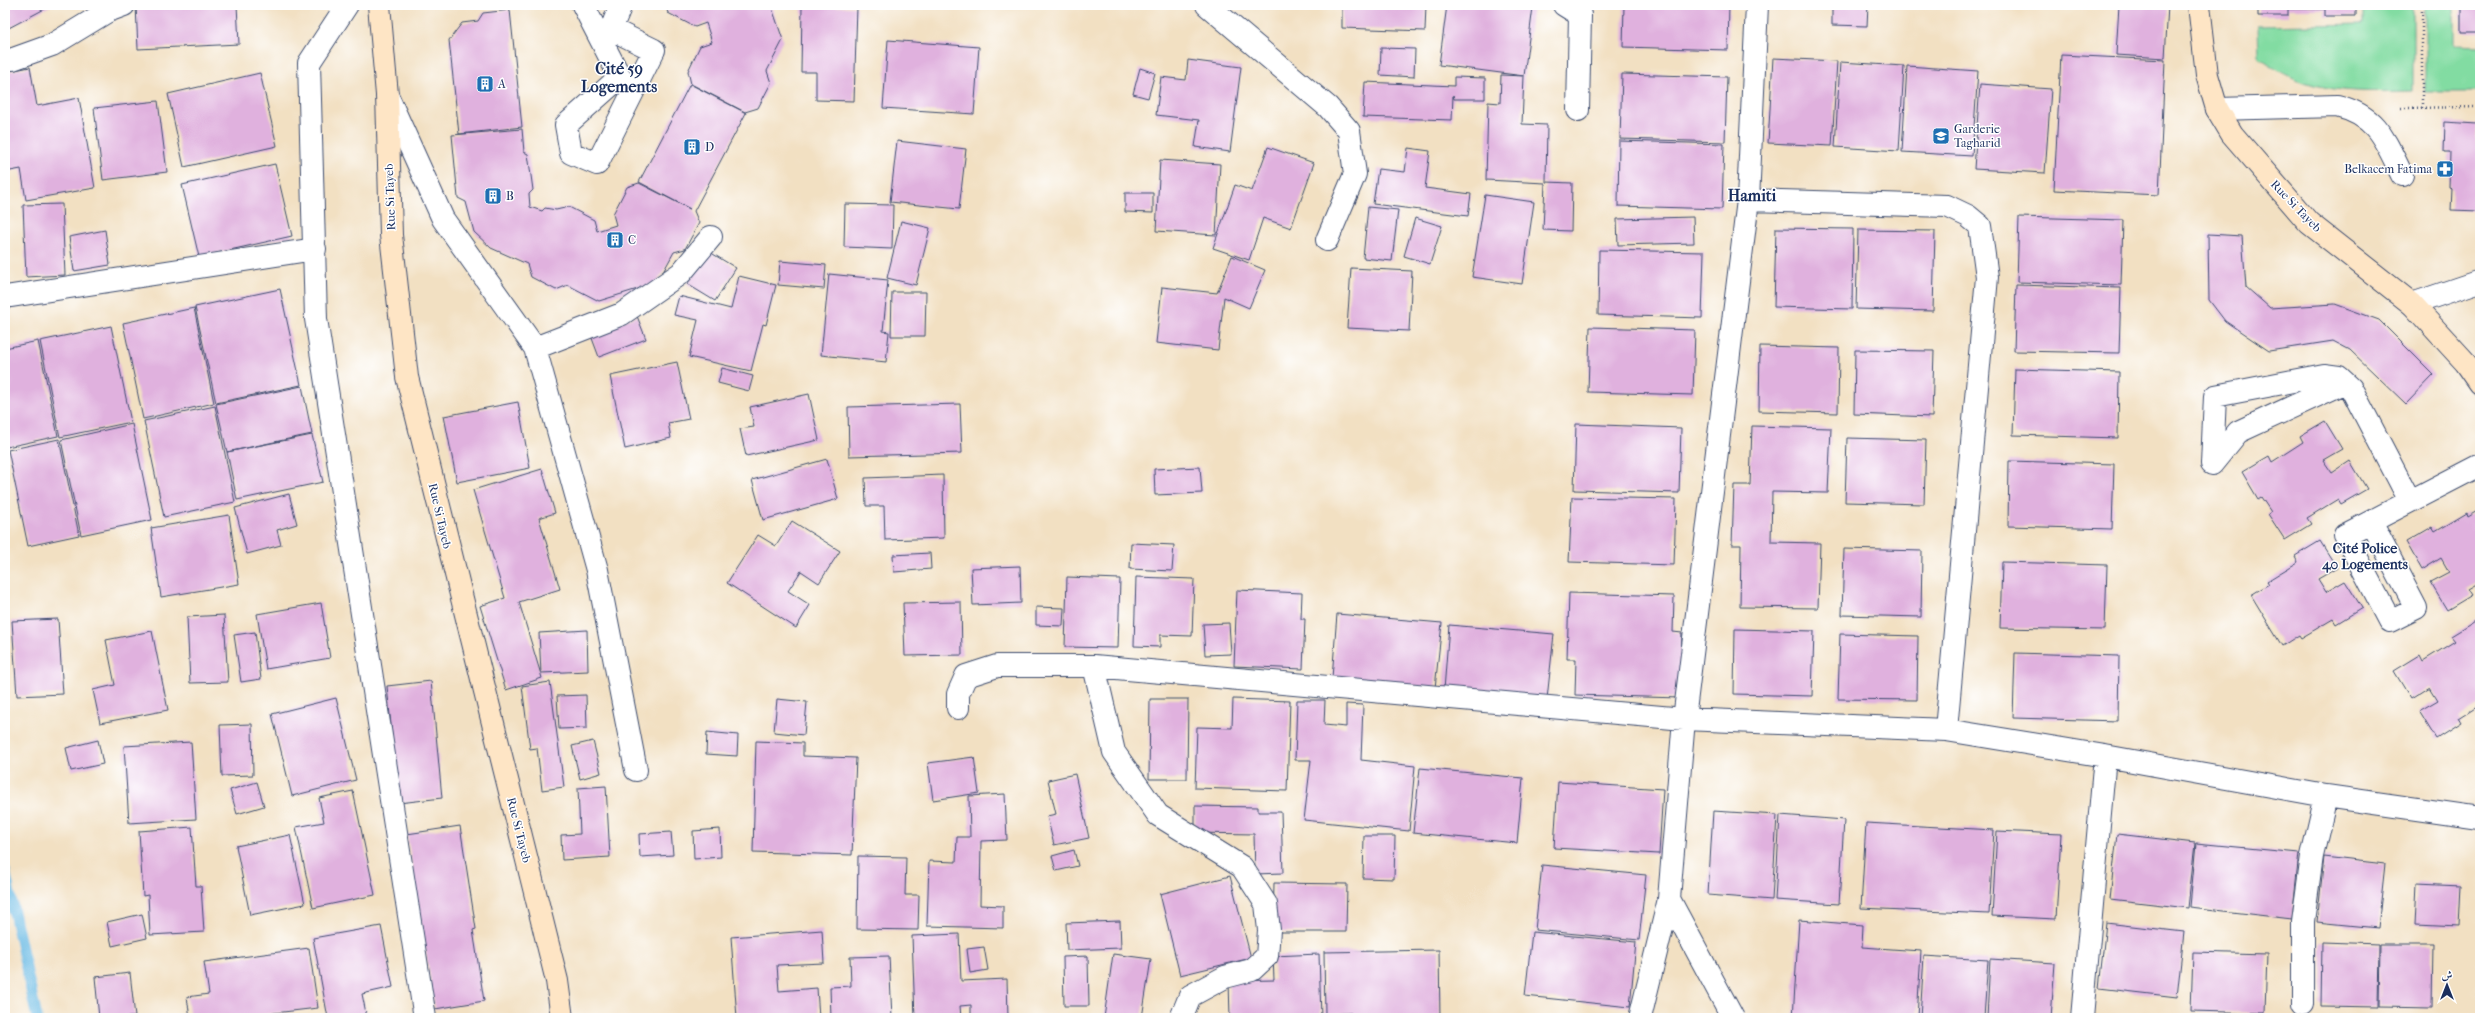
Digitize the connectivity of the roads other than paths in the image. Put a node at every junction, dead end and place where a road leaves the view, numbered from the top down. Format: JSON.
{"nodes":[{"id":1,"x":347,"y":5,"type":"edge"},
{"id":2,"x":379,"y":5,"type":"edge"},
{"id":3,"x":583,"y":5,"type":"edge"},
{"id":4,"x":620,"y":5,"type":"edge"},
{"id":5,"x":1207,"y":5,"type":"edge"},
{"id":6,"x":1564,"y":5,"type":"edge"},
{"id":7,"x":1757,"y":5,"type":"edge"},
{"id":8,"x":2199,"y":5,"type":"edge"},
{"id":9,"x":112,"y":7,"type":"edge"},
{"id":10,"x":13,"y":59,"type":"dead end"},
{"id":11,"x":387,"y":95,"type":"junction"},
{"id":12,"x":2218,"y":109,"type":"junction"},
{"id":13,"x":1578,"y":110,"type":"dead end"},
{"id":14,"x":2402,"y":175,"type":"dead end"},
{"id":15,"x":1748,"y":200,"type":"junction"},
{"id":16,"x":711,"y":237,"type":"dead end"},
{"id":17,"x":1327,"y":240,"type":"dead end"},
{"id":18,"x":314,"y":249,"type":"junction"},
{"id":19,"x":2480,"y":281,"type":"edge"},
{"id":20,"x":5,"y":297,"type":"edge"},
{"id":21,"x":2412,"y":304,"type":"junction"},
{"id":22,"x":535,"y":348,"type":"junction"},
{"id":23,"x":2344,"y":382,"type":"junction"},
{"id":24,"x":2480,"y":383,"type":"edge"},
{"id":25,"x":2480,"y":465,"type":"edge"},
{"id":26,"x":2410,"y":501,"type":"junction"},
{"id":27,"x":2371,"y":522,"type":"dead end"},
{"id":28,"x":1094,"y":666,"type":"junction"},
{"id":29,"x":958,"y":708,"type":"dead end"},
{"id":30,"x":1684,"y":719,"type":"junction"},
{"id":31,"x":1946,"y":730,"type":"junction"},
{"id":32,"x":2105,"y":756,"type":"junction"},
{"id":33,"x":636,"y":770,"type":"dead end"},
{"id":34,"x":2326,"y":796,"type":"junction"},
{"id":35,"x":2480,"y":818,"type":"edge"},
{"id":36,"x":1669,"y":898,"type":"junction"},
{"id":37,"x":2303,"y":1004,"type":"dead end"},
{"id":38,"x":424,"y":1018,"type":"edge"},
{"id":39,"x":562,"y":1018,"type":"edge"},
{"id":40,"x":1181,"y":1018,"type":"edge"},
{"id":41,"x":1640,"y":1018,"type":"edge"},
{"id":42,"x":1733,"y":1018,"type":"edge"},
{"id":43,"x":2082,"y":1018,"type":"edge"}],
"edges":[{"from":1,"to":18,"type":"street"},
{"from":2,"to":11,"type":"main road","name":"Rue Si Tayeb"},
{"from":3,"to":4,"type":"street"},
{"from":5,"to":17,"type":"street"},
{"from":6,"to":13,"type":"street"},
{"from":7,"to":15,"type":"street"},
{"from":8,"to":12,"type":"main road","name":"Rue Si Tayeb"},
{"from":9,"to":10,"type":"street"},
{"from":11,"to":22,"type":"street"},
{"from":11,"to":39,"type":"main road","name":"Rue Si Tayeb"},
{"from":12,"to":14,"type":"street"},
{"from":12,"to":21,"type":"main road","name":"Rue Si Tayeb"},
{"from":15,"to":30,"type":"street"},
{"from":15,"to":31,"type":"street"},
{"from":16,"to":22,"type":"street"},
{"from":18,"to":20,"type":"street"},
{"from":18,"to":38,"type":"street"},
{"from":19,"to":21,"type":"street"},
{"from":21,"to":24,"type":"main road","name":"Rue Si Tayeb"},
{"from":22,"to":33,"type":"street"},
{"from":23,"to":23,"type":"street"},
{"from":23,"to":26,"type":"street"},
{"from":25,"to":26,"type":"street"},
{"from":26,"to":27,"type":"street"},
{"from":28,"to":29,"type":"street"},
{"from":28,"to":30,"type":"street"},
{"from":28,"to":40,"type":"street"},
{"from":30,"to":31,"type":"street"},
{"from":30,"to":36,"type":"street"},
{"from":31,"to":32,"type":"street"},
{"from":32,"to":34,"type":"street"},
{"from":32,"to":43,"type":"street"},
{"from":34,"to":35,"type":"street"},
{"from":34,"to":37,"type":"street"},
{"from":36,"to":41,"type":"street"},
{"from":36,"to":42,"type":"street"}]}
